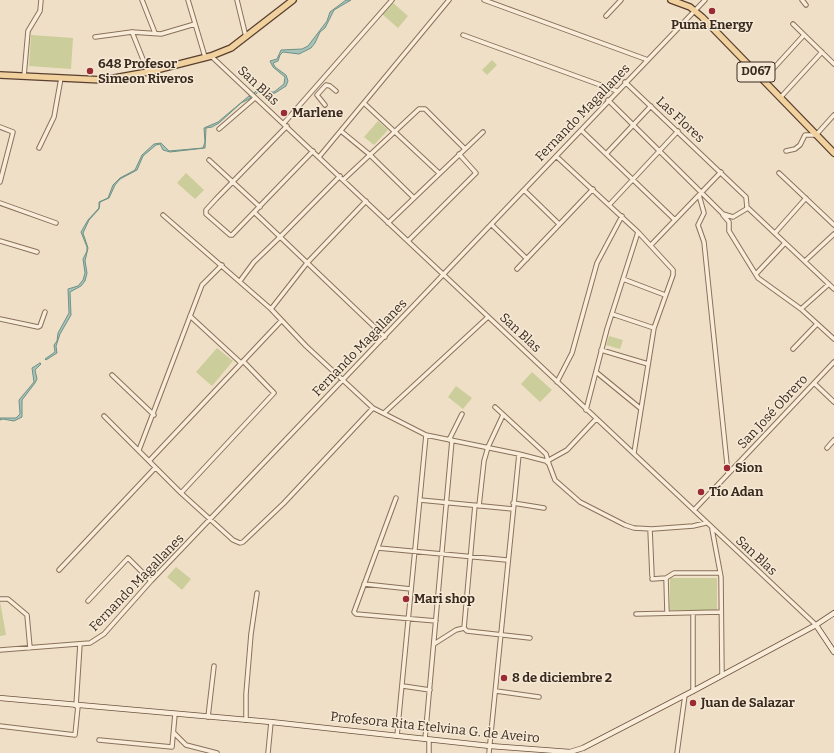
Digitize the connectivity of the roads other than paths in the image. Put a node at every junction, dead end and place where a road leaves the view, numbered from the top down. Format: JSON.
{"nodes":[{"id":1,"x":41,"y":0,"type":"edge"},
{"id":2,"x":142,"y":0,"type":"edge"},
{"id":3,"x":188,"y":0,"type":"edge"},
{"id":4,"x":237,"y":0,"type":"edge"},
{"id":5,"x":293,"y":0,"type":"edge"},
{"id":6,"x":392,"y":0,"type":"edge"},
{"id":7,"x":449,"y":0,"type":"edge"},
{"id":8,"x":484,"y":0,"type":"edge"},
{"id":9,"x":621,"y":0,"type":"edge"},
{"id":10,"x":671,"y":0,"type":"edge"},
{"id":11,"x":705,"y":0,"type":"edge"},
{"id":12,"x":802,"y":0,"type":"edge"},
{"id":13,"x":806,"y":5,"type":"dead end"},
{"id":14,"x":695,"y":10,"type":"junction"},
{"id":15,"x":606,"y":16,"type":"dead end"},
{"id":16,"x":195,"y":24,"type":"junction"},
{"id":17,"x":793,"y":24,"type":"dead end"},
{"id":18,"x":132,"y":32,"type":"junction"},
{"id":19,"x":155,"y":33,"type":"junction"},
{"id":20,"x":462,"y":35,"type":"dead end"},
{"id":21,"x":804,"y":36,"type":"junction"},
{"id":22,"x":95,"y":37,"type":"dead end"},
{"id":23,"x":246,"y":38,"type":"junction"},
{"id":24,"x":822,"y":52,"type":"junction"},
{"id":25,"x":211,"y":56,"type":"junction"},
{"id":26,"x":205,"y":57,"type":"junction"},
{"id":27,"x":648,"y":60,"type":"junction"},
{"id":28,"x":834,"y":64,"type":"edge"},
{"id":29,"x":148,"y":72,"type":"junction"},
{"id":30,"x":0,"y":75,"type":"edge"},
{"id":31,"x":24,"y":76,"type":"junction"},
{"id":32,"x":61,"y":78,"type":"junction"},
{"id":33,"x":763,"y":80,"type":"junction"},
{"id":34,"x":625,"y":82,"type":"junction"},
{"id":35,"x":317,"y":85,"type":"junction"},
{"id":36,"x":322,"y":90,"type":"junction"},
{"id":37,"x":336,"y":91,"type":"dead end"},
{"id":38,"x":617,"y":91,"type":"junction"},
{"id":39,"x":255,"y":98,"type":"junction"},
{"id":40,"x":780,"y":98,"type":"junction"},
{"id":41,"x":608,"y":100,"type":"junction"},
{"id":42,"x":365,"y":104,"type":"junction"},
{"id":43,"x":325,"y":105,"type":"dead end"},
{"id":44,"x":651,"y":106,"type":"junction"},
{"id":45,"x":834,"y":115,"type":"edge"},
{"id":46,"x":286,"y":125,"type":"junction"},
{"id":47,"x":633,"y":125,"type":"junction"},
{"id":48,"x":0,"y":127,"type":"edge"},
{"id":49,"x":219,"y":129,"type":"dead end"},
{"id":50,"x":394,"y":130,"type":"junction"},
{"id":51,"x":581,"y":130,"type":"junction"},
{"id":52,"x":341,"y":131,"type":"junction"},
{"id":53,"x":678,"y":131,"type":"junction"},
{"id":54,"x":483,"y":132,"type":"dead end"},
{"id":55,"x":816,"y":135,"type":"junction"},
{"id":56,"x":39,"y":148,"type":"dead end"},
{"id":57,"x":464,"y":149,"type":"junction"},
{"id":58,"x":314,"y":151,"type":"junction"},
{"id":59,"x":659,"y":151,"type":"junction"},
{"id":60,"x":786,"y":151,"type":"dead end"},
{"id":61,"x":834,"y":153,"type":"edge"},
{"id":62,"x":369,"y":154,"type":"junction"},
{"id":63,"x":459,"y":154,"type":"junction"},
{"id":64,"x":606,"y":154,"type":"junction"},
{"id":65,"x":556,"y":156,"type":"junction"},
{"id":66,"x":319,"y":157,"type":"junction"},
{"id":67,"x":209,"y":160,"type":"dead end"},
{"id":68,"x":2,"y":166,"type":"edge"},
{"id":69,"x":722,"y":172,"type":"junction"},
{"id":70,"x":780,"y":173,"type":"dead end"},
{"id":71,"x":439,"y":174,"type":"junction"},
{"id":72,"x":340,"y":176,"type":"junction"},
{"id":73,"x":632,"y":179,"type":"junction"},
{"id":74,"x":343,"y":180,"type":"junction"},
{"id":75,"x":0,"y":182,"type":"edge"},
{"id":76,"x":232,"y":182,"type":"junction"},
{"id":77,"x":593,"y":189,"type":"junction"},
{"id":78,"x":524,"y":190,"type":"junction"},
{"id":79,"x":701,"y":194,"type":"junction"},
{"id":80,"x":414,"y":198,"type":"junction"},
{"id":81,"x":806,"y":198,"type":"junction"},
{"id":82,"x":366,"y":201,"type":"junction"},
{"id":83,"x":0,"y":203,"type":"edge"},
{"id":84,"x":610,"y":204,"type":"junction"},
{"id":85,"x":260,"y":207,"type":"junction"},
{"id":86,"x":747,"y":208,"type":"junction"},
{"id":87,"x":254,"y":212,"type":"junction"},
{"id":88,"x":163,"y":214,"type":"dead end"},
{"id":89,"x":723,"y":214,"type":"junction"},
{"id":90,"x":622,"y":216,"type":"junction"},
{"id":91,"x":675,"y":220,"type":"junction"},
{"id":92,"x":56,"y":223,"type":"dead end"},
{"id":93,"x":388,"y":223,"type":"junction"},
{"id":94,"x":560,"y":224,"type":"junction"},
{"id":95,"x":492,"y":225,"type":"junction"},
{"id":96,"x":834,"y":225,"type":"edge"},
{"id":97,"x":638,"y":232,"type":"junction"},
{"id":98,"x":775,"y":233,"type":"junction"},
{"id":99,"x":834,"y":234,"type":"edge"},
{"id":100,"x":280,"y":237,"type":"junction"},
{"id":101,"x":0,"y":241,"type":"edge"},
{"id":102,"x":408,"y":241,"type":"junction"},
{"id":103,"x":785,"y":243,"type":"junction"},
{"id":104,"x":651,"y":245,"type":"junction"},
{"id":105,"x":37,"y":252,"type":"dead end"},
{"id":106,"x":527,"y":259,"type":"junction"},
{"id":107,"x":805,"y":261,"type":"junction"},
{"id":108,"x":307,"y":263,"type":"junction"},
{"id":109,"x":222,"y":265,"type":"junction"},
{"id":110,"x":517,"y":270,"type":"dead end"},
{"id":111,"x":444,"y":274,"type":"junction"},
{"id":112,"x":756,"y":274,"type":"junction"},
{"id":113,"x":623,"y":279,"type":"junction"},
{"id":114,"x":240,"y":281,"type":"junction"},
{"id":115,"x":829,"y":284,"type":"junction"},
{"id":116,"x":834,"y":288,"type":"edge"},
{"id":117,"x":665,"y":295,"type":"junction"},
{"id":118,"x":271,"y":309,"type":"junction"},
{"id":119,"x":801,"y":310,"type":"junction"},
{"id":120,"x":45,"y":312,"type":"dead end"},
{"id":121,"x":612,"y":314,"type":"junction"},
{"id":122,"x":190,"y":316,"type":"junction"},
{"id":123,"x":488,"y":316,"type":"junction"},
{"id":124,"x":0,"y":319,"type":"edge"},
{"id":125,"x":281,"y":321,"type":"junction"},
{"id":126,"x":817,"y":324,"type":"junction"},
{"id":127,"x":654,"y":328,"type":"junction"},
{"id":128,"x":385,"y":337,"type":"junction"},
{"id":129,"x":834,"y":339,"type":"edge"},
{"id":130,"x":601,"y":350,"type":"junction"},
{"id":131,"x":792,"y":350,"type":"dead end"},
{"id":132,"x":242,"y":362,"type":"junction"},
{"id":133,"x":834,"y":362,"type":"edge"},
{"id":134,"x":648,"y":364,"type":"junction"},
{"id":135,"x":596,"y":372,"type":"junction"},
{"id":136,"x":112,"y":375,"type":"dead end"},
{"id":137,"x":342,"y":381,"type":"junction"},
{"id":138,"x":557,"y":382,"type":"junction"},
{"id":139,"x":814,"y":383,"type":"junction"},
{"id":140,"x":834,"y":402,"type":"edge"},
{"id":141,"x":495,"y":407,"type":"dead end"},
{"id":142,"x":373,"y":408,"type":"junction"},
{"id":143,"x":640,"y":408,"type":"junction"},
{"id":144,"x":586,"y":410,"type":"junction"},
{"id":145,"x":384,"y":413,"type":"junction"},
{"id":146,"x":462,"y":414,"type":"dead end"},
{"id":147,"x":154,"y":415,"type":"junction"},
{"id":148,"x":503,"y":415,"type":"junction"},
{"id":149,"x":104,"y":416,"type":"dead end"},
{"id":150,"x":596,"y":419,"type":"junction"},
{"id":151,"x":426,"y":435,"type":"junction"},
{"id":152,"x":451,"y":440,"type":"junction"},
{"id":153,"x":834,"y":440,"type":"edge"},
{"id":154,"x":488,"y":447,"type":"junction"},
{"id":155,"x":827,"y":448,"type":"dead end"},
{"id":156,"x":138,"y":450,"type":"junction"},
{"id":157,"x":634,"y":453,"type":"junction"},
{"id":158,"x":519,"y":454,"type":"junction"},
{"id":159,"x":149,"y":461,"type":"junction"},
{"id":160,"x":549,"y":462,"type":"junction"},
{"id":161,"x":155,"y":468,"type":"junction"},
{"id":162,"x":728,"y":474,"type":"junction"},
{"id":163,"x":181,"y":493,"type":"junction"},
{"id":164,"x":396,"y":498,"type":"dead end"},
{"id":165,"x":420,"y":500,"type":"junction"},
{"id":166,"x":447,"y":503,"type":"junction"},
{"id":167,"x":513,"y":503,"type":"junction"},
{"id":168,"x":477,"y":505,"type":"junction"},
{"id":169,"x":544,"y":508,"type":"dead end"},
{"id":170,"x":513,"y":509,"type":"junction"},
{"id":171,"x":694,"y":510,"type":"junction"},
{"id":172,"x":211,"y":520,"type":"junction"},
{"id":173,"x":706,"y":523,"type":"junction"},
{"id":174,"x":712,"y":528,"type":"junction"},
{"id":175,"x":650,"y":529,"type":"junction"},
{"id":176,"x":378,"y":548,"type":"junction"},
{"id":177,"x":414,"y":551,"type":"junction"},
{"id":178,"x":442,"y":554,"type":"junction"},
{"id":179,"x":470,"y":556,"type":"junction"},
{"id":180,"x":507,"y":560,"type":"junction"},
{"id":181,"x":59,"y":570,"type":"dead end"},
{"id":182,"x":720,"y":572,"type":"junction"},
{"id":183,"x":666,"y":578,"type":"junction"},
{"id":184,"x":151,"y":581,"type":"junction"},
{"id":185,"x":364,"y":584,"type":"junction"},
{"id":186,"x":411,"y":589,"type":"junction"},
{"id":187,"x":258,"y":593,"type":"dead end"},
{"id":188,"x":0,"y":599,"type":"edge"},
{"id":189,"x":88,"y":601,"type":"dead end"},
{"id":190,"x":721,"y":612,"type":"junction"},
{"id":191,"x":667,"y":613,"type":"junction"},
{"id":192,"x":693,"y":613,"type":"junction"},
{"id":193,"x":834,"y":613,"type":"edge"},
{"id":194,"x":636,"y":614,"type":"dead end"},
{"id":195,"x":409,"y":618,"type":"junction"},
{"id":196,"x":436,"y":621,"type":"junction"},
{"id":197,"x":816,"y":625,"type":"junction"},
{"id":198,"x":464,"y":628,"type":"junction"},
{"id":199,"x":501,"y":635,"type":"junction"},
{"id":200,"x":530,"y":638,"type":"dead end"},
{"id":201,"x":80,"y":644,"type":"junction"},
{"id":202,"x":434,"y":644,"type":"junction"},
{"id":203,"x":30,"y":648,"type":"junction"},
{"id":204,"x":0,"y":650,"type":"edge"},
{"id":205,"x":834,"y":652,"type":"edge"},
{"id":206,"x":214,"y":666,"type":"dead end"},
{"id":207,"x":722,"y":675,"type":"junction"},
{"id":208,"x":403,"y":686,"type":"junction"},
{"id":209,"x":430,"y":690,"type":"junction"},
{"id":210,"x":496,"y":691,"type":"junction"},
{"id":211,"x":693,"y":691,"type":"junction"},
{"id":212,"x":685,"y":695,"type":"junction"},
{"id":213,"x":0,"y":698,"type":"edge"},
{"id":214,"x":538,"y":698,"type":"dead end"},
{"id":215,"x":77,"y":706,"type":"junction"},
{"id":216,"x":175,"y":714,"type":"junction"},
{"id":217,"x":208,"y":717,"type":"junction"},
{"id":218,"x":246,"y":720,"type":"junction"},
{"id":219,"x":272,"y":722,"type":"junction"},
{"id":220,"x":0,"y":726,"type":"edge"},
{"id":221,"x":174,"y":733,"type":"junction"},
{"id":222,"x":397,"y":736,"type":"junction"},
{"id":223,"x":99,"y":740,"type":"dead end"},
{"id":224,"x":427,"y":740,"type":"junction"},
{"id":225,"x":490,"y":746,"type":"junction"},
{"id":226,"x":196,"y":751,"type":"edge"},
{"id":227,"x":217,"y":753,"type":"edge"},
{"id":228,"x":268,"y":753,"type":"edge"},
{"id":229,"x":429,"y":753,"type":"edge"},
{"id":230,"x":489,"y":753,"type":"edge"},
{"id":231,"x":677,"y":753,"type":"edge"}],
"edges":[{"from":1,"to":31,"type":"street"},
{"from":2,"to":19,"type":"street"},
{"from":3,"to":16,"type":"street"},
{"from":4,"to":23,"type":"street"},
{"from":5,"to":23,"type":"main road"},
{"from":6,"to":35,"type":"street"},
{"from":7,"to":42,"type":"street"},
{"from":8,"to":27,"type":"street"},
{"from":9,"to":15,"type":"street"},
{"from":10,"to":14,"type":"main road","number":"D067"},
{"from":11,"to":14,"type":"street","name":"Fernando Magallanes"},
{"from":12,"to":13,"type":"street"},
{"from":14,"to":27,"type":"street","name":"Fernando Magallanes"},
{"from":14,"to":33,"type":"main road","number":"D067"},
{"from":16,"to":19,"type":"street"},
{"from":16,"to":26,"type":"street"},
{"from":17,"to":21,"type":"street"},
{"from":18,"to":19,"type":"street"},
{"from":18,"to":22,"type":"street"},
{"from":18,"to":29,"type":"street"},
{"from":20,"to":38,"type":"street"},
{"from":21,"to":24,"type":"street"},
{"from":21,"to":33,"type":"street"},
{"from":23,"to":25,"type":"main road"},
{"from":24,"to":28,"type":"street"},
{"from":24,"to":40,"type":"street"},
{"from":25,"to":26,"type":"main road"},
{"from":25,"to":39,"type":"street","name":"San Blas"},
{"from":26,"to":29,"type":"main road"},
{"from":27,"to":34,"type":"street","name":"Fernando Magallanes"},
{"from":29,"to":32,"type":"main road"},
{"from":30,"to":31,"type":"main road"},
{"from":31,"to":32,"type":"main road"},
{"from":32,"to":56,"type":"street"},
{"from":33,"to":40,"type":"main road","number":"D067"},
{"from":34,"to":38,"type":"street","name":"Fernando Magallanes"},
{"from":34,"to":44,"type":"street","name":"Las Flores"},
{"from":35,"to":36,"type":"street"},
{"from":35,"to":46,"type":"street"},
{"from":36,"to":37,"type":"street"},
{"from":36,"to":43,"type":"street"},
{"from":38,"to":41,"type":"street","name":"Fernando Magallanes"},
{"from":39,"to":46,"type":"street","name":"San Blas"},
{"from":39,"to":49,"type":"street"},
{"from":40,"to":55,"type":"main road","number":"D067"},
{"from":41,"to":47,"type":"street"},
{"from":41,"to":51,"type":"street","name":"Fernando Magallanes"},
{"from":42,"to":50,"type":"street"},
{"from":42,"to":52,"type":"street"},
{"from":44,"to":47,"type":"street"},
{"from":44,"to":53,"type":"street","name":"Las Flores"},
{"from":45,"to":55,"type":"street"},
{"from":46,"to":58,"type":"street","name":"San Blas"},
{"from":46,"to":76,"type":"street"},
{"from":47,"to":59,"type":"street"},
{"from":47,"to":64,"type":"street"},
{"from":48,"to":68,"type":"street"},
{"from":50,"to":57,"type":"street"},
{"from":50,"to":62,"type":"street"},
{"from":50,"to":71,"type":"street"},
{"from":51,"to":64,"type":"street"},
{"from":51,"to":65,"type":"street","name":"Fernando Magallanes"},
{"from":52,"to":62,"type":"street"},
{"from":52,"to":66,"type":"street"},
{"from":53,"to":59,"type":"street"},
{"from":53,"to":69,"type":"street","name":"Las Flores"},
{"from":54,"to":57,"type":"street"},
{"from":55,"to":60,"type":"street"},
{"from":55,"to":61,"type":"main road","number":"D067"},
{"from":57,"to":63,"type":"street"},
{"from":58,"to":66,"type":"street","name":"San Blas"},
{"from":58,"to":85,"type":"street"},
{"from":59,"to":73,"type":"street"},
{"from":59,"to":79,"type":"street"},
{"from":62,"to":74,"type":"street"},
{"from":62,"to":80,"type":"street"},
{"from":63,"to":71,"type":"street"},
{"from":63,"to":102,"type":"street"},
{"from":64,"to":73,"type":"street"},
{"from":65,"to":77,"type":"street"},
{"from":65,"to":78,"type":"street","name":"Fernando Magallanes"},
{"from":66,"to":72,"type":"street","name":"San Blas"},
{"from":67,"to":76,"type":"street"},
{"from":68,"to":75,"type":"street"},
{"from":69,"to":79,"type":"street"},
{"from":69,"to":86,"type":"street","name":"Las Flores"},
{"from":70,"to":81,"type":"street"},
{"from":71,"to":80,"type":"street"},
{"from":72,"to":74,"type":"street","name":"San Blas"},
{"from":72,"to":100,"type":"street"},
{"from":73,"to":84,"type":"street"},
{"from":73,"to":91,"type":"street"},
{"from":74,"to":82,"type":"street","name":"San Blas"},
{"from":76,"to":85,"type":"street"},
{"from":76,"to":87,"type":"street"},
{"from":77,"to":84,"type":"street"},
{"from":77,"to":94,"type":"street"},
{"from":78,"to":94,"type":"street"},
{"from":78,"to":95,"type":"street","name":"Fernando Magallanes"},
{"from":79,"to":89,"type":"street"},
{"from":79,"to":91,"type":"street"},
{"from":79,"to":162,"type":"street"},
{"from":80,"to":93,"type":"street"},
{"from":81,"to":96,"type":"street"},
{"from":81,"to":98,"type":"street"},
{"from":82,"to":93,"type":"street","name":"San Blas"},
{"from":82,"to":108,"type":"street"},
{"from":83,"to":92,"type":"street"},
{"from":84,"to":90,"type":"street"},
{"from":85,"to":87,"type":"street"},
{"from":86,"to":89,"type":"street"},
{"from":86,"to":98,"type":"street"},
{"from":87,"to":100,"type":"street"},
{"from":88,"to":109,"type":"street"},
{"from":89,"to":112,"type":"street"},
{"from":90,"to":97,"type":"street"},
{"from":90,"to":138,"type":"street"},
{"from":91,"to":104,"type":"street"},
{"from":93,"to":102,"type":"street","name":"San Blas"},
{"from":94,"to":106,"type":"street"},
{"from":95,"to":106,"type":"street"},
{"from":95,"to":111,"type":"street","name":"Fernando Magallanes"},
{"from":97,"to":104,"type":"street"},
{"from":97,"to":113,"type":"street"},
{"from":98,"to":103,"type":"street"},
{"from":99,"to":107,"type":"street"},
{"from":100,"to":108,"type":"street"},
{"from":100,"to":114,"type":"street"},
{"from":101,"to":105,"type":"street"},
{"from":102,"to":111,"type":"street","name":"San Blas"},
{"from":103,"to":107,"type":"street"},
{"from":103,"to":112,"type":"street"},
{"from":104,"to":117,"type":"street"},
{"from":106,"to":110,"type":"street"},
{"from":107,"to":115,"type":"street"},
{"from":108,"to":118,"type":"street"},
{"from":108,"to":128,"type":"street"},
{"from":109,"to":114,"type":"street"},
{"from":109,"to":122,"type":"street"},
{"from":111,"to":123,"type":"street","name":"San Blas"},
{"from":111,"to":128,"type":"street","name":"Fernando Magallanes"},
{"from":112,"to":119,"type":"street"},
{"from":113,"to":117,"type":"street"},
{"from":113,"to":121,"type":"street"},
{"from":114,"to":118,"type":"street"},
{"from":115,"to":116,"type":"street"},
{"from":115,"to":119,"type":"street"},
{"from":117,"to":127,"type":"street"},
{"from":118,"to":125,"type":"street"},
{"from":119,"to":126,"type":"street"},
{"from":120,"to":124,"type":"street"},
{"from":121,"to":127,"type":"street"},
{"from":121,"to":130,"type":"street"},
{"from":122,"to":132,"type":"street"},
{"from":122,"to":147,"type":"street"},
{"from":123,"to":138,"type":"street","name":"San Blas"},
{"from":123,"to":145,"type":"street"},
{"from":125,"to":132,"type":"street"},
{"from":125,"to":137,"type":"street"},
{"from":126,"to":129,"type":"street"},
{"from":126,"to":131,"type":"street"},
{"from":127,"to":134,"type":"street"},
{"from":128,"to":137,"type":"street","name":"Fernando Magallanes"},
{"from":130,"to":134,"type":"street"},
{"from":130,"to":135,"type":"street"},
{"from":132,"to":159,"type":"street"},
{"from":132,"to":163,"type":"street"},
{"from":133,"to":139,"type":"street","name":"San José Obrero"},
{"from":134,"to":143,"type":"street"},
{"from":135,"to":143,"type":"street"},
{"from":135,"to":144,"type":"street"},
{"from":136,"to":147,"type":"street"},
{"from":137,"to":142,"type":"street"},
{"from":137,"to":172,"type":"street","name":"Fernando Magallanes"},
{"from":138,"to":144,"type":"street","name":"San Blas"},
{"from":139,"to":140,"type":"street"},
{"from":139,"to":162,"type":"street","name":"San José Obrero"},
{"from":141,"to":148,"type":"street"},
{"from":142,"to":145,"type":"street"},
{"from":142,"to":172,"type":"street"},
{"from":143,"to":157,"type":"street"},
{"from":144,"to":150,"type":"street","name":"San Blas"},
{"from":145,"to":151,"type":"street"},
{"from":146,"to":152,"type":"street"},
{"from":147,"to":156,"type":"street"},
{"from":148,"to":154,"type":"street"},
{"from":148,"to":160,"type":"street"},
{"from":149,"to":156,"type":"street"},
{"from":150,"to":157,"type":"street","name":"San Blas"},
{"from":150,"to":160,"type":"street"},
{"from":151,"to":152,"type":"street"},
{"from":151,"to":165,"type":"street"},
{"from":152,"to":154,"type":"street"},
{"from":152,"to":166,"type":"street"},
{"from":153,"to":155,"type":"street"},
{"from":154,"to":158,"type":"street"},
{"from":154,"to":168,"type":"street"},
{"from":156,"to":159,"type":"street"},
{"from":157,"to":171,"type":"street","name":"San Blas"},
{"from":158,"to":160,"type":"street"},
{"from":158,"to":167,"type":"street"},
{"from":159,"to":161,"type":"street"},
{"from":160,"to":175,"type":"street"},
{"from":161,"to":163,"type":"street"},
{"from":161,"to":181,"type":"street"},
{"from":162,"to":171,"type":"street","name":"San José Obrero"},
{"from":163,"to":172,"type":"street"},
{"from":164,"to":176,"type":"street"},
{"from":165,"to":166,"type":"street"},
{"from":165,"to":177,"type":"street"},
{"from":166,"to":168,"type":"street"},
{"from":166,"to":178,"type":"street"},
{"from":167,"to":169,"type":"street"},
{"from":167,"to":170,"type":"street"},
{"from":168,"to":170,"type":"street"},
{"from":168,"to":179,"type":"street"},
{"from":170,"to":180,"type":"street"},
{"from":171,"to":173,"type":"street","name":"San Blas"},
{"from":172,"to":184,"type":"street","name":"Fernando Magallanes"},
{"from":173,"to":174,"type":"street","name":"San Blas"},
{"from":173,"to":175,"type":"street"},
{"from":174,"to":182,"type":"street"},
{"from":174,"to":197,"type":"street","name":"San Blas"},
{"from":175,"to":183,"type":"street"},
{"from":176,"to":177,"type":"street"},
{"from":176,"to":185,"type":"street"},
{"from":177,"to":178,"type":"street"},
{"from":177,"to":186,"type":"street"},
{"from":178,"to":179,"type":"street"},
{"from":178,"to":196,"type":"street"},
{"from":179,"to":180,"type":"street"},
{"from":179,"to":198,"type":"street"},
{"from":180,"to":199,"type":"street"},
{"from":182,"to":183,"type":"street"},
{"from":182,"to":190,"type":"street"},
{"from":183,"to":191,"type":"street"},
{"from":184,"to":189,"type":"street"},
{"from":184,"to":201,"type":"street","name":"Fernando Magallanes"},
{"from":185,"to":186,"type":"street"},
{"from":185,"to":195,"type":"street"},
{"from":186,"to":195,"type":"street"},
{"from":187,"to":218,"type":"street"},
{"from":188,"to":203,"type":"street"},
{"from":190,"to":192,"type":"street"},
{"from":190,"to":207,"type":"street"},
{"from":191,"to":192,"type":"street"},
{"from":191,"to":194,"type":"street"},
{"from":192,"to":211,"type":"street"},
{"from":193,"to":197,"type":"street","name":"Profesora Rita Etelvina G. de Aveiro"},
{"from":195,"to":196,"type":"street"},
{"from":195,"to":208,"type":"street"},
{"from":196,"to":202,"type":"street"},
{"from":197,"to":205,"type":"street"},
{"from":197,"to":207,"type":"street","name":"Profesora Rita Etelvina G. de Aveiro"},
{"from":198,"to":199,"type":"street"},
{"from":198,"to":202,"type":"street"},
{"from":199,"to":200,"type":"street"},
{"from":199,"to":210,"type":"street"},
{"from":201,"to":203,"type":"street","name":"Fernando Magallanes"},
{"from":201,"to":215,"type":"street"},
{"from":202,"to":209,"type":"street"},
{"from":203,"to":204,"type":"street","name":"Fernando Magallanes"},
{"from":206,"to":217,"type":"street"},
{"from":207,"to":211,"type":"street","name":"Profesora Rita Etelvina G. de Aveiro"},
{"from":208,"to":209,"type":"street"},
{"from":208,"to":222,"type":"street"},
{"from":209,"to":224,"type":"street"},
{"from":210,"to":214,"type":"street"},
{"from":210,"to":225,"type":"street"},
{"from":211,"to":212,"type":"street","name":"Profesora Rita Etelvina G. de Aveiro"},
{"from":212,"to":225,"type":"street","name":"Profesora Rita Etelvina G. de Aveiro"},
{"from":212,"to":231,"type":"street"},
{"from":213,"to":215,"type":"street","name":"Profesora Rita Etelvina G. de Aveiro"},
{"from":215,"to":216,"type":"street","name":"Profesora Rita Etelvina G. de Aveiro"},
{"from":215,"to":220,"type":"street"},
{"from":216,"to":217,"type":"street","name":"Profesora Rita Etelvina G. de Aveiro"},
{"from":216,"to":221,"type":"street"},
{"from":217,"to":218,"type":"street","name":"Profesora Rita Etelvina G. de Aveiro"},
{"from":218,"to":219,"type":"street","name":"Profesora Rita Etelvina G. de Aveiro"},
{"from":219,"to":222,"type":"street","name":"Profesora Rita Etelvina G. de Aveiro"},
{"from":219,"to":228,"type":"street"},
{"from":221,"to":223,"type":"street"},
{"from":221,"to":226,"type":"street"},
{"from":222,"to":224,"type":"street","name":"Profesora Rita Etelvina G. de Aveiro"},
{"from":224,"to":225,"type":"street","name":"Profesora Rita Etelvina G. de Aveiro"},
{"from":224,"to":229,"type":"street"},
{"from":225,"to":230,"type":"street"},
{"from":226,"to":227,"type":"street"}]}
